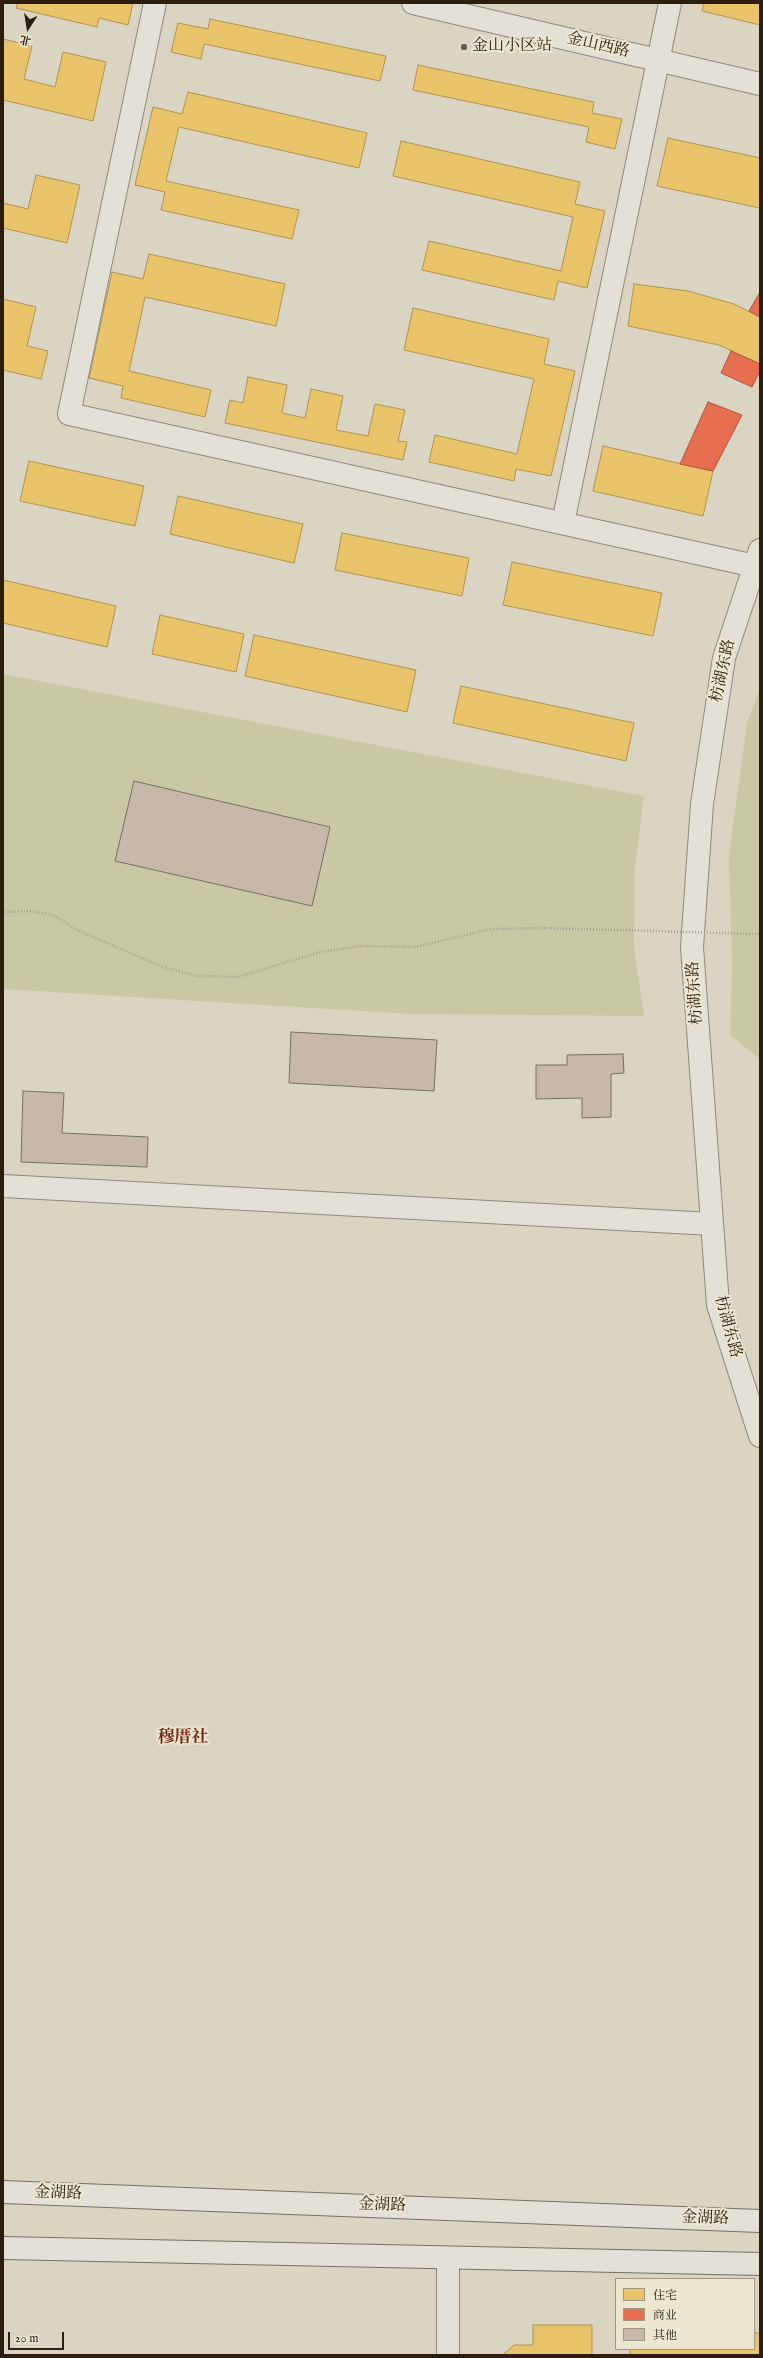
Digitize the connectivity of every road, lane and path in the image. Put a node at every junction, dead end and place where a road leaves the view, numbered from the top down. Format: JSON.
{"nodes":[{"id":1,"x":155,"y":3,"type":"edge"},
{"id":2,"x":413,"y":3,"type":"edge"},
{"id":3,"x":670,"y":3,"type":"edge"},
{"id":4,"x":658,"y":60,"type":"junction"},
{"id":5,"x":760,"y":84,"type":"edge"},
{"id":6,"x":563,"y":523,"type":"junction"},
{"id":7,"x":757,"y":558,"type":"edge"},
{"id":8,"x":3,"y":912,"type":"edge"},
{"id":9,"x":760,"y":934,"type":"edge"},
{"id":10,"x":3,"y":1186,"type":"edge"},
{"id":11,"x":712,"y":1224,"type":"junction"},
{"id":12,"x":760,"y":1436,"type":"edge"},
{"id":13,"x":3,"y":2192,"type":"edge"},
{"id":14,"x":760,"y":2221,"type":"edge"},
{"id":15,"x":3,"y":2248,"type":"edge"},
{"id":16,"x":448,"y":2259,"type":"junction"},
{"id":17,"x":760,"y":2264,"type":"edge"},
{"id":18,"x":448,"y":2355,"type":"edge"}],
"edges":[{"from":1,"to":6,"type":"street"},
{"from":2,"to":4,"type":"street","name":"金山西路"},
{"from":3,"to":4,"type":"street"},
{"from":4,"to":5,"type":"street","name":"金山西路"},
{"from":4,"to":6,"type":"street"},
{"from":6,"to":7,"type":"street"},
{"from":7,"to":11,"type":"street","name":"枋湖东路"},
{"from":8,"to":9,"type":"path","bridge":true},
{"from":10,"to":11,"type":"street"},
{"from":11,"to":12,"type":"street","name":"枋湖东路"},
{"from":13,"to":14,"type":"street","name":"金湖路"},
{"from":15,"to":16,"type":"street"},
{"from":16,"to":17,"type":"street"},
{"from":16,"to":18,"type":"street"}]}
